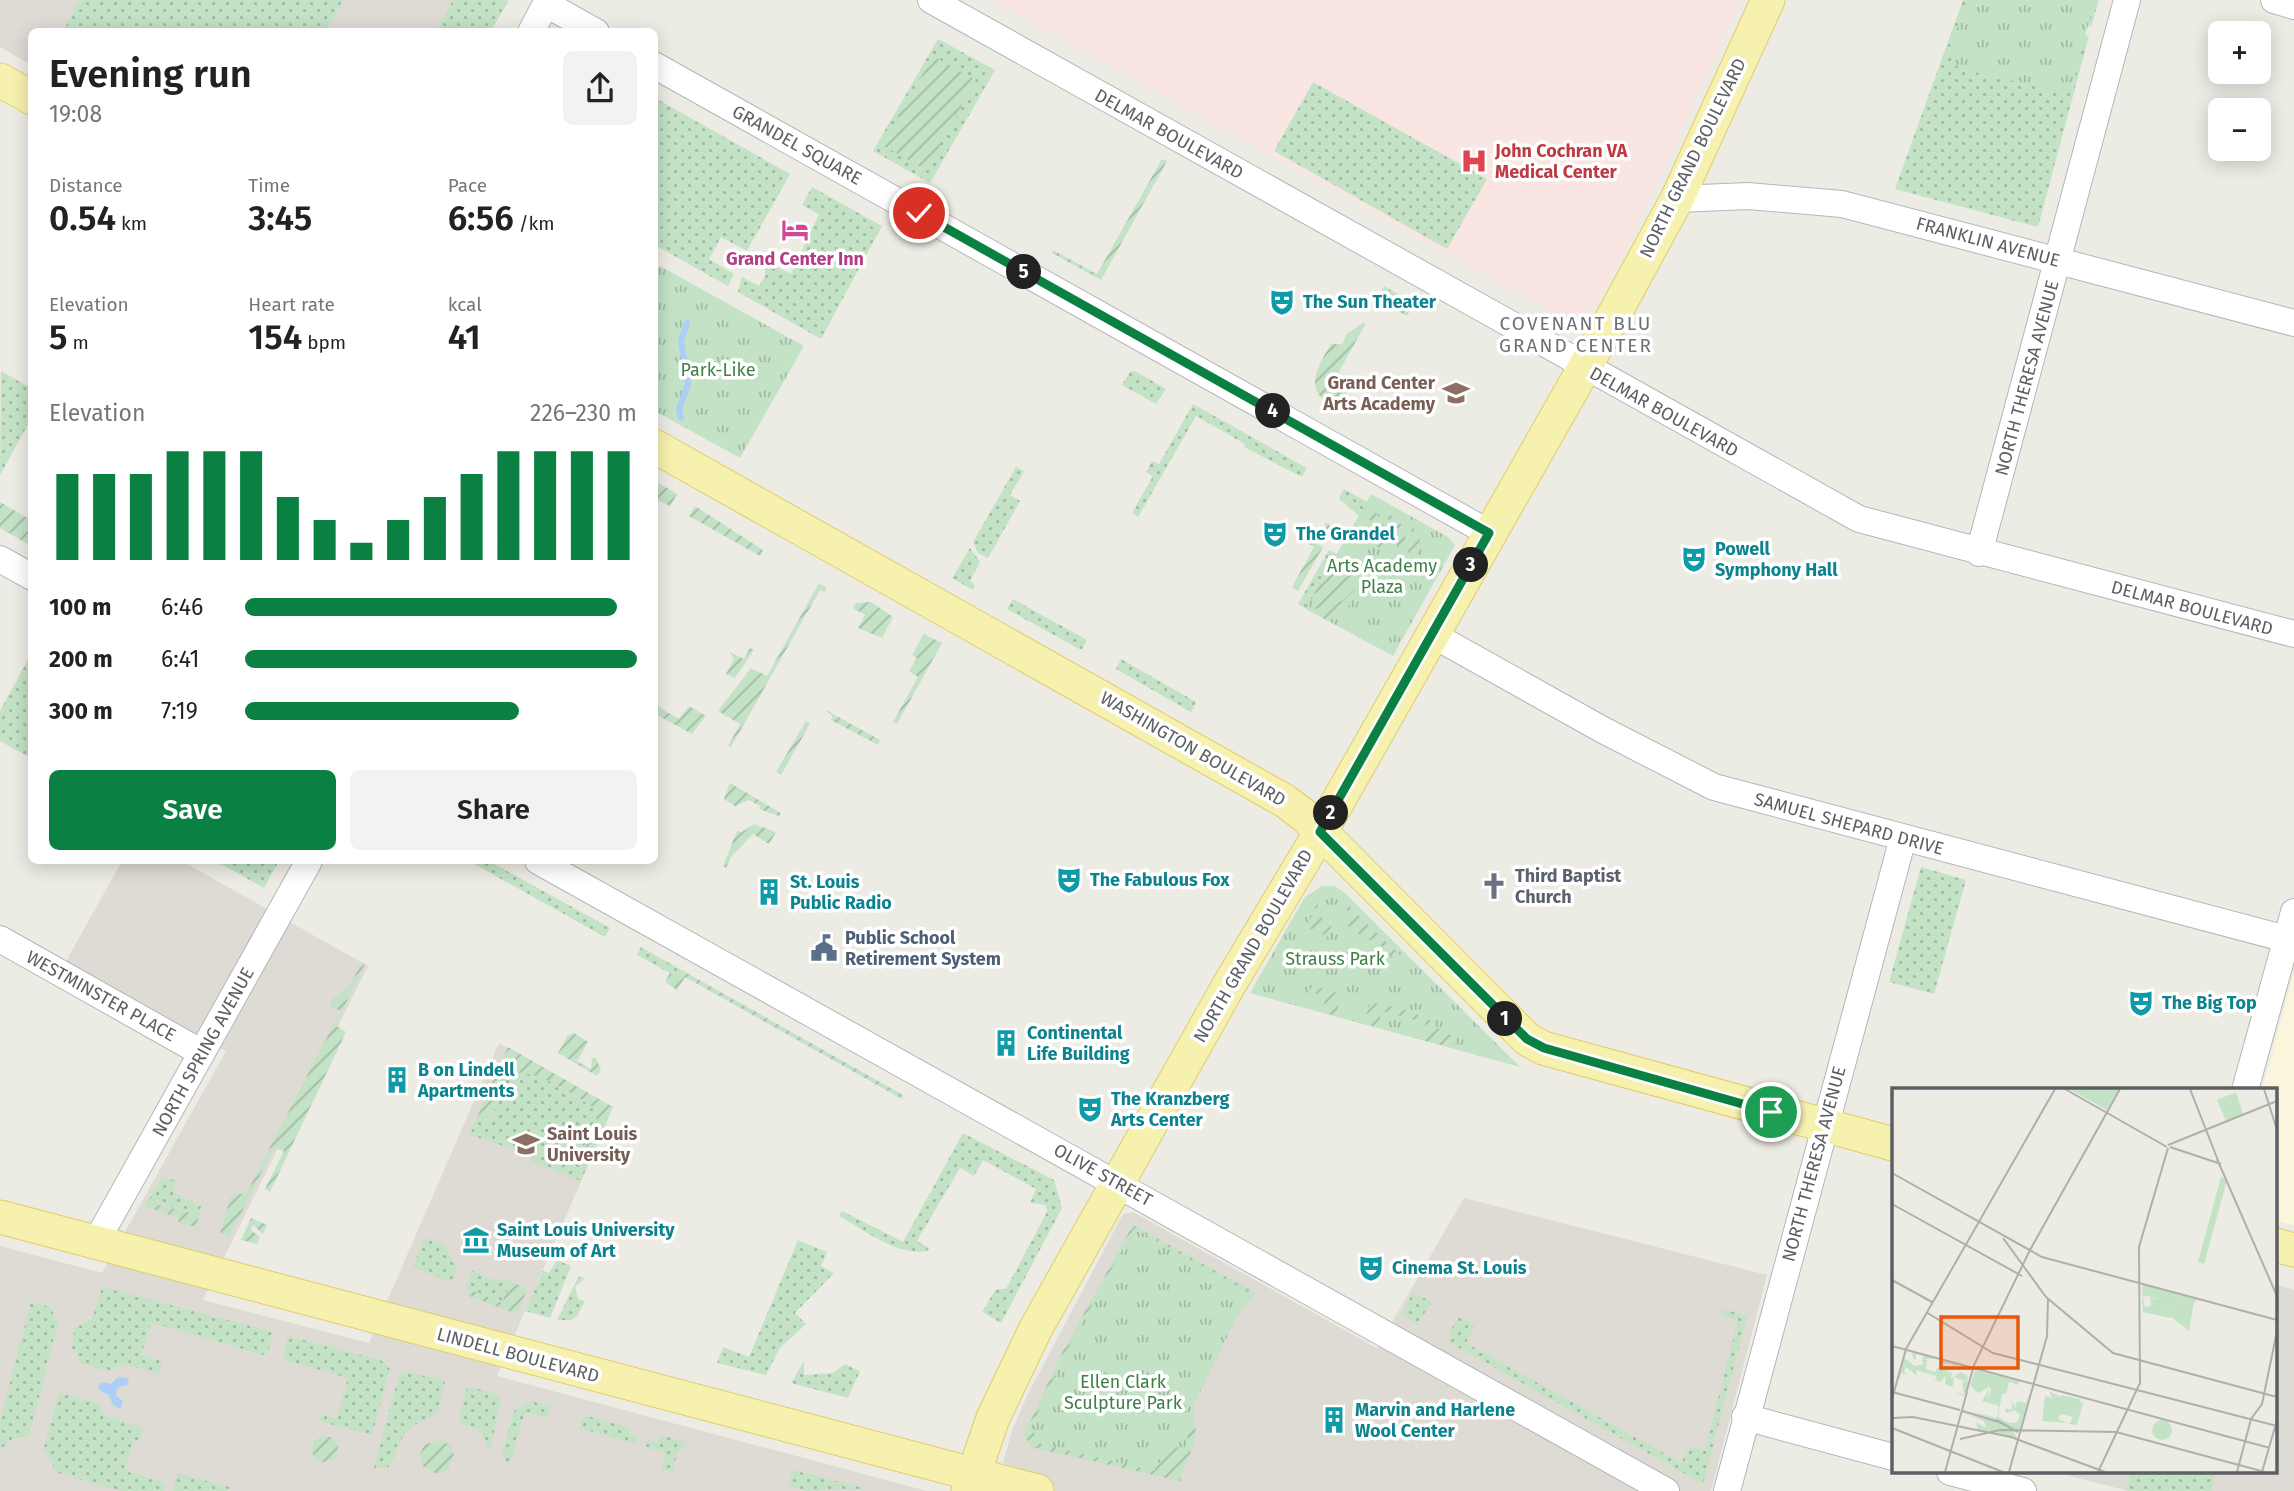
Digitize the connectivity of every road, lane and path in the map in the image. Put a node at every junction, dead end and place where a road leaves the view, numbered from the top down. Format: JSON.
{"nodes":[{"id":1,"x":931,"y":0,"type":"edge"},
{"id":2,"x":1768,"y":0,"type":"edge"},
{"id":3,"x":2127,"y":0,"type":"edge"},
{"id":4,"x":2274,"y":0,"type":"edge"},
{"id":5,"x":547,"y":2,"type":"edge"},
{"id":6,"x":2294,"y":6,"type":"edge"},
{"id":7,"x":533,"y":28,"type":"edge"},
{"id":8,"x":589,"y":28,"type":"edge"},
{"id":9,"x":658,"y":67,"type":"edge"},
{"id":10,"x":0,"y":80,"type":"edge"},
{"id":11,"x":28,"y":96,"type":"edge"},
{"id":12,"x":1677,"y":199,"type":"junction"},
{"id":13,"x":2059,"y":261,"type":"junction"},
{"id":14,"x":2294,"y":323,"type":"edge"},
{"id":15,"x":1584,"y":368,"type":"junction"},
{"id":16,"x":658,"y":448,"type":"edge"},
{"id":17,"x":1489,"y":533,"type":"junction"},
{"id":18,"x":1979,"y":552,"type":"junction"},
{"id":19,"x":0,"y":559,"type":"edge"},
{"id":20,"x":28,"y":575,"type":"edge"},
{"id":21,"x":2294,"y":634,"type":"edge"},
{"id":22,"x":1433,"y":635,"type":"junction"},
{"id":23,"x":1320,"y":832,"type":"junction"},
{"id":24,"x":1903,"y":838,"type":"junction"},
{"id":25,"x":307,"y":864,"type":"edge"},
{"id":26,"x":543,"y":864,"type":"edge"},
{"id":27,"x":2294,"y":912,"type":"edge"},
{"id":28,"x":0,"y":939,"type":"edge"},
{"id":29,"x":2290,"y":940,"type":"edge"},
{"id":30,"x":202,"y":1053,"type":"junction"},
{"id":31,"x":2246,"y":1088,"type":"edge"},
{"id":32,"x":1825,"y":1126,"type":"junction"},
{"id":33,"x":1892,"y":1144,"type":"edge"},
{"id":34,"x":1117,"y":1183,"type":"junction"},
{"id":35,"x":0,"y":1217,"type":"edge"},
{"id":36,"x":96,"y":1242,"type":"junction"},
{"id":37,"x":2276,"y":1245,"type":"edge"},
{"id":38,"x":2294,"y":1250,"type":"edge"},
{"id":39,"x":1745,"y":1418,"type":"junction"},
{"id":40,"x":1892,"y":1457,"type":"edge"},
{"id":41,"x":1958,"y":1474,"type":"edge"},
{"id":42,"x":970,"y":1483,"type":"edge"},
{"id":43,"x":1037,"y":1491,"type":"edge"},
{"id":44,"x":1666,"y":1491,"type":"edge"},
{"id":45,"x":1727,"y":1491,"type":"edge"},
{"id":46,"x":2023,"y":1491,"type":"edge"}],
"edges":[{"from":1,"to":15,"type":"street","name":"DELMAR BOULEVARD"},
{"from":2,"to":12,"type":"main road","name":"NORTH GRAND BOULEVARD"},
{"from":3,"to":13,"type":"street","name":"NORTH THERESA AVENUE"},
{"from":4,"to":6,"type":"street"},
{"from":5,"to":7,"type":"street"},
{"from":5,"to":8,"type":"street"},
{"from":9,"to":17,"type":"street","name":"GRANDEL SQUARE"},
{"from":10,"to":11,"type":"main road"},
{"from":12,"to":13,"type":"street","name":"FRANKLIN AVENUE"},
{"from":12,"to":15,"type":"main road","name":"NORTH GRAND BOULEVARD"},
{"from":13,"to":14,"type":"street","name":"FRANKLIN AVENUE"},
{"from":13,"to":18,"type":"street","name":"NORTH THERESA AVENUE"},
{"from":15,"to":17,"type":"main road","name":"NORTH GRAND BOULEVARD"},
{"from":15,"to":18,"type":"street","name":"DELMAR BOULEVARD"},
{"from":16,"to":23,"type":"main road","name":"WASHINGTON BOULEVARD"},
{"from":17,"to":22,"type":"main road","name":"NORTH GRAND BOULEVARD"},
{"from":18,"to":21,"type":"street","name":"DELMAR BOULEVARD"},
{"from":19,"to":20,"type":"street"},
{"from":22,"to":23,"type":"main road","name":"NORTH GRAND BOULEVARD"},
{"from":22,"to":24,"type":"street","name":"SAMUEL SHEPARD DRIVE"},
{"from":23,"to":32,"type":"main road","name":"WASHINGTON BOULEVARD"},
{"from":23,"to":34,"type":"main road","name":"NORTH GRAND BOULEVARD"},
{"from":24,"to":29,"type":"street","name":"SAMUEL SHEPARD DRIVE"},
{"from":24,"to":32,"type":"street","name":"NORTH THERESA AVENUE"},
{"from":25,"to":30,"type":"street","name":"NORTH SPRING AVENUE"},
{"from":26,"to":34,"type":"street","name":"OLIVE STREET"},
{"from":27,"to":29,"type":"street"},
{"from":28,"to":30,"type":"street","name":"WESTMINSTER PLACE"},
{"from":29,"to":31,"type":"street"},
{"from":30,"to":36,"type":"street","name":"NORTH SPRING AVENUE"},
{"from":32,"to":33,"type":"main road","name":"WASHINGTON BOULEVARD"},
{"from":32,"to":39,"type":"street","name":"NORTH THERESA AVENUE"},
{"from":34,"to":42,"type":"main road","name":"NORTH GRAND BOULEVARD"},
{"from":34,"to":44,"type":"street","name":"OLIVE STREET"},
{"from":35,"to":36,"type":"main road","name":"LINDELL BOULEVARD"},
{"from":36,"to":42,"type":"main road","name":"LINDELL BOULEVARD"},
{"from":37,"to":38,"type":"main road"},
{"from":39,"to":40,"type":"street"},
{"from":39,"to":45,"type":"street","name":"NORTH THERESA AVENUE"},
{"from":41,"to":46,"type":"street"},
{"from":42,"to":43,"type":"main road","name":"LINDELL BOULEVARD"}]}
